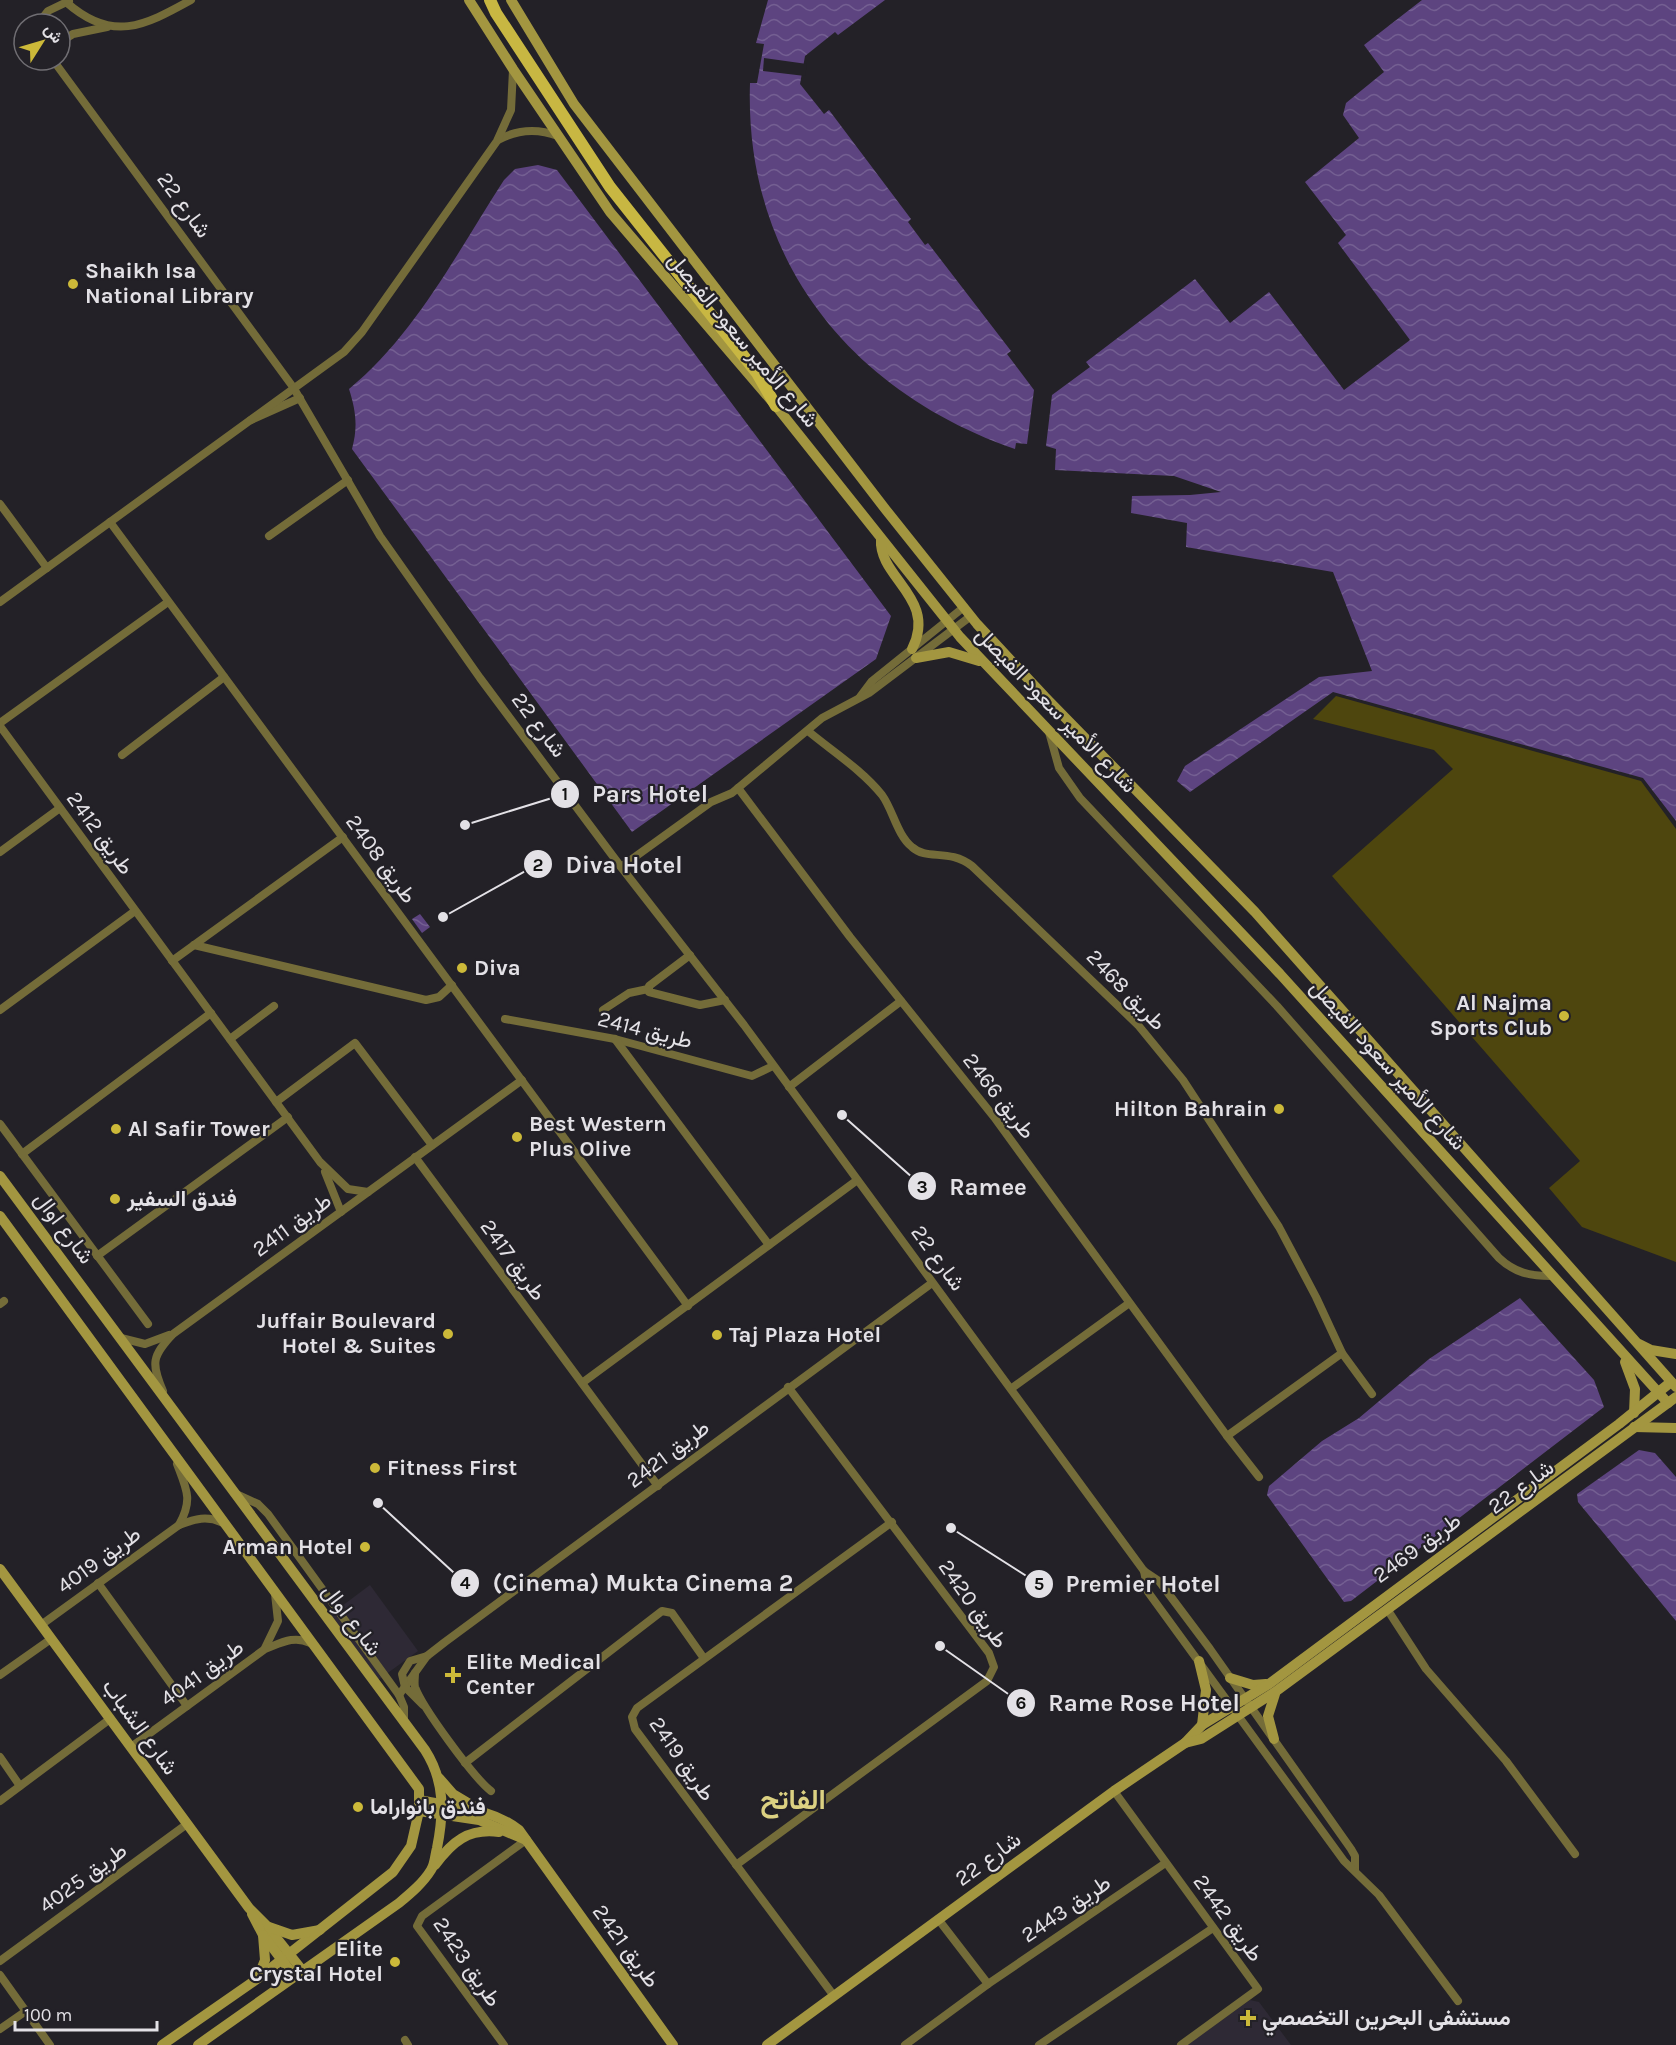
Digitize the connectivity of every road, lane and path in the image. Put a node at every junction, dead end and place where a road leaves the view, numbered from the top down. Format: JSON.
{"nodes":[{"id":1,"x":191,"y":0,"type":"edge"},
{"id":2,"x":469,"y":0,"type":"edge"},
{"id":3,"x":490,"y":0,"type":"edge"},
{"id":4,"x":511,"y":0,"type":"edge"},
{"id":5,"x":68,"y":1,"type":"edge"},
{"id":6,"x":47,"y":12,"type":"edge"},
{"id":7,"x":111,"y":27,"type":"junction"},
{"id":8,"x":72,"y":35,"type":"edge"},
{"id":9,"x":513,"y":69,"type":"junction"},
{"id":10,"x":62,"y":72,"type":"edge"},
{"id":11,"x":558,"y":136,"type":"junction"},
{"id":12,"x":497,"y":141,"type":"junction"},
{"id":13,"x":293,"y":387,"type":"junction"},
{"id":14,"x":300,"y":398,"type":"junction"},
{"id":15,"x":776,"y":406,"type":"junction"},
{"id":16,"x":247,"y":422,"type":"junction"},
{"id":17,"x":348,"y":480,"type":"junction"},
{"id":18,"x":0,"y":504,"type":"edge"},
{"id":19,"x":110,"y":522,"type":"junction"},
{"id":20,"x":269,"y":536,"type":"dead end"},
{"id":21,"x":881,"y":539,"type":"junction"},
{"id":22,"x":47,"y":568,"type":"junction"},
{"id":23,"x":1,"y":599,"type":"edge"},
{"id":24,"x":168,"y":602,"type":"junction"},
{"id":25,"x":964,"y":607,"type":"junction"},
{"id":26,"x":971,"y":616,"type":"junction"},
{"id":27,"x":950,"y":625,"type":"junction"},
{"id":28,"x":914,"y":654,"type":"junction"},
{"id":29,"x":982,"y":662,"type":"junction"},
{"id":30,"x":224,"y":677,"type":"junction"},
{"id":31,"x":0,"y":724,"type":"edge"},
{"id":32,"x":808,"y":731,"type":"junction"},
{"id":33,"x":1049,"y":732,"type":"junction"},
{"id":34,"x":122,"y":755,"type":"dead end"},
{"id":35,"x":738,"y":788,"type":"junction"},
{"id":36,"x":60,"y":808,"type":"junction"},
{"id":37,"x":343,"y":837,"type":"junction"},
{"id":38,"x":0,"y":852,"type":"edge"},
{"id":39,"x":621,"y":867,"type":"junction"},
{"id":40,"x":135,"y":912,"type":"junction"},
{"id":41,"x":194,"y":945,"type":"junction"},
{"id":42,"x":690,"y":955,"type":"junction"},
{"id":43,"x":172,"y":961,"type":"junction"},
{"id":44,"x":452,"y":985,"type":"junction"},
{"id":45,"x":648,"y":989,"type":"junction"},
{"id":46,"x":725,"y":1000,"type":"junction"},
{"id":47,"x":901,"y":1001,"type":"junction"},
{"id":48,"x":274,"y":1006,"type":"dead end"},
{"id":49,"x":0,"y":1010,"type":"edge"},
{"id":50,"x":603,"y":1010,"type":"dead end"},
{"id":51,"x":211,"y":1013,"type":"junction"},
{"id":52,"x":506,"y":1019,"type":"dead end"},
{"id":53,"x":230,"y":1039,"type":"junction"},
{"id":54,"x":615,"y":1039,"type":"junction"},
{"id":55,"x":773,"y":1066,"type":"junction"},
{"id":56,"x":522,"y":1080,"type":"junction"},
{"id":57,"x":789,"y":1087,"type":"junction"},
{"id":58,"x":276,"y":1102,"type":"junction"},
{"id":59,"x":288,"y":1117,"type":"junction"},
{"id":60,"x":0,"y":1124,"type":"edge"},
{"id":61,"x":432,"y":1145,"type":"junction"},
{"id":62,"x":22,"y":1154,"type":"junction"},
{"id":63,"x":416,"y":1157,"type":"junction"},
{"id":64,"x":320,"y":1162,"type":"junction"},
{"id":65,"x":0,"y":1176,"type":"edge"},
{"id":66,"x":856,"y":1181,"type":"junction"},
{"id":67,"x":368,"y":1192,"type":"junction"},
{"id":68,"x":341,"y":1212,"type":"junction"},
{"id":69,"x":0,"y":1216,"type":"edge"},
{"id":70,"x":769,"y":1245,"type":"junction"},
{"id":71,"x":98,"y":1256,"type":"junction"},
{"id":72,"x":1551,"y":1276,"type":"junction"},
{"id":73,"x":932,"y":1283,"type":"junction"},
{"id":74,"x":1128,"y":1304,"type":"junction"},
{"id":75,"x":688,"y":1306,"type":"junction"},
{"id":76,"x":148,"y":1324,"type":"dead end"},
{"id":77,"x":173,"y":1334,"type":"junction"},
{"id":78,"x":121,"y":1338,"type":"junction"},
{"id":79,"x":1634,"y":1341,"type":"junction"},
{"id":80,"x":1618,"y":1349,"type":"junction"},
{"id":81,"x":1342,"y":1353,"type":"junction"},
{"id":82,"x":1676,"y":1354,"type":"edge"},
{"id":83,"x":582,"y":1383,"type":"junction"},
{"id":84,"x":1673,"y":1384,"type":"edge"},
{"id":85,"x":788,"y":1387,"type":"junction"},
{"id":86,"x":1012,"y":1388,"type":"junction"},
{"id":87,"x":1658,"y":1393,"type":"junction"},
{"id":88,"x":1372,"y":1394,"type":"dead end"},
{"id":89,"x":1672,"y":1400,"type":"edge"},
{"id":90,"x":170,"y":1407,"type":"junction"},
{"id":91,"x":1634,"y":1413,"type":"junction"},
{"id":92,"x":1634,"y":1427,"type":"junction"},
{"id":93,"x":1676,"y":1428,"type":"edge"},
{"id":94,"x":1227,"y":1437,"type":"junction"},
{"id":95,"x":174,"y":1454,"type":"junction"},
{"id":96,"x":1259,"y":1477,"type":"dead end"},
{"id":97,"x":658,"y":1486,"type":"junction"},
{"id":98,"x":234,"y":1493,"type":"junction"},
{"id":99,"x":892,"y":1522,"type":"junction"},
{"id":100,"x":225,"y":1523,"type":"junction"},
{"id":101,"x":179,"y":1525,"type":"junction"},
{"id":102,"x":0,"y":1569,"type":"edge"},
{"id":103,"x":1144,"y":1571,"type":"junction"},
{"id":104,"x":98,"y":1583,"type":"junction"},
{"id":105,"x":275,"y":1593,"type":"junction"},
{"id":106,"x":1387,"y":1609,"type":"junction"},
{"id":107,"x":41,"y":1625,"type":"junction"},
{"id":108,"x":51,"y":1639,"type":"junction"},
{"id":109,"x":313,"y":1644,"type":"junction"},
{"id":110,"x":265,"y":1649,"type":"junction"},
{"id":111,"x":427,"y":1656,"type":"junction"},
{"id":112,"x":704,"y":1657,"type":"junction"},
{"id":113,"x":1199,"y":1661,"type":"junction"},
{"id":114,"x":415,"y":1672,"type":"junction"},
{"id":115,"x":0,"y":1675,"type":"edge"},
{"id":116,"x":1230,"y":1678,"type":"junction"},
{"id":117,"x":405,"y":1687,"type":"junction"},
{"id":118,"x":1272,"y":1688,"type":"junction"},
{"id":119,"x":399,"y":1695,"type":"junction"},
{"id":120,"x":1244,"y":1698,"type":"junction"},
{"id":121,"x":187,"y":1706,"type":"junction"},
{"id":122,"x":1231,"y":1706,"type":"junction"},
{"id":123,"x":1252,"y":1708,"type":"junction"},
{"id":124,"x":429,"y":1710,"type":"junction"},
{"id":125,"x":1238,"y":1717,"type":"junction"},
{"id":126,"x":110,"y":1719,"type":"junction"},
{"id":127,"x":404,"y":1722,"type":"junction"},
{"id":128,"x":1202,"y":1725,"type":"junction"},
{"id":129,"x":1274,"y":1739,"type":"junction"},
{"id":130,"x":1185,"y":1743,"type":"junction"},
{"id":131,"x":131,"y":1748,"type":"junction"},
{"id":132,"x":0,"y":1757,"type":"edge"},
{"id":133,"x":465,"y":1763,"type":"junction"},
{"id":134,"x":438,"y":1778,"type":"junction"},
{"id":135,"x":20,"y":1786,"type":"junction"},
{"id":136,"x":491,"y":1791,"type":"dead end"},
{"id":137,"x":1114,"y":1791,"type":"junction"},
{"id":138,"x":0,"y":1801,"type":"edge"},
{"id":139,"x":419,"y":1805,"type":"junction"},
{"id":140,"x":478,"y":1809,"type":"junction"},
{"id":141,"x":443,"y":1810,"type":"junction"},
{"id":142,"x":188,"y":1824,"type":"junction"},
{"id":143,"x":507,"y":1833,"type":"junction"},
{"id":144,"x":526,"y":1840,"type":"junction"},
{"id":145,"x":1575,"y":1854,"type":"dead end"},
{"id":146,"x":1164,"y":1864,"type":"junction"},
{"id":147,"x":736,"y":1865,"type":"junction"},
{"id":148,"x":433,"y":1868,"type":"junction"},
{"id":149,"x":1355,"y":1870,"type":"junction"},
{"id":150,"x":938,"y":1919,"type":"junction"},
{"id":151,"x":1213,"y":1928,"type":"junction"},
{"id":152,"x":324,"y":1929,"type":"junction"},
{"id":153,"x":265,"y":1930,"type":"junction"},
{"id":154,"x":286,"y":1958,"type":"junction"},
{"id":155,"x":0,"y":1961,"type":"edge"},
{"id":156,"x":298,"y":1973,"type":"junction"},
{"id":157,"x":0,"y":1975,"type":"edge"},
{"id":158,"x":258,"y":1979,"type":"junction"},
{"id":159,"x":988,"y":1984,"type":"junction"},
{"id":160,"x":834,"y":1996,"type":"junction"},
{"id":161,"x":1458,"y":2001,"type":"dead end"},
{"id":162,"x":26,"y":2011,"type":"junction"},
{"id":163,"x":0,"y":2029,"type":"edge"},
{"id":164,"x":200,"y":2044,"type":"edge"},
{"id":165,"x":50,"y":2045,"type":"edge"},
{"id":166,"x":162,"y":2045,"type":"edge"},
{"id":167,"x":504,"y":2045,"type":"edge"},
{"id":168,"x":673,"y":2045,"type":"edge"},
{"id":169,"x":767,"y":2045,"type":"edge"},
{"id":170,"x":905,"y":2045,"type":"edge"},
{"id":171,"x":1039,"y":2045,"type":"edge"},
{"id":172,"x":1181,"y":2045,"type":"edge"}],
"edges":[{"from":1,"to":7,"type":"street"},
{"from":2,"to":9,"type":"street","name":"شارع الأمير سعود الفيصل"},
{"from":3,"to":15,"type":"main road"},
{"from":4,"to":25,"type":"street","name":"شارع الأمير سعود الفيصل"},
{"from":5,"to":6,"type":"street"},
{"from":5,"to":7,"type":"street"},
{"from":7,"to":8,"type":"street"},
{"from":9,"to":11,"type":"street","name":"شارع الأمير سعود الفيصل"},
{"from":9,"to":12,"type":"street"},
{"from":10,"to":13,"type":"street","name":"شارع 22"},
{"from":11,"to":12,"type":"street"},
{"from":11,"to":15,"type":"street","name":"شارع الأمير سعود الفيصل"},
{"from":12,"to":13,"type":"street"},
{"from":13,"to":14,"type":"street","name":"شارع 22"},
{"from":13,"to":16,"type":"street"},
{"from":14,"to":16,"type":"street"},
{"from":14,"to":17,"type":"street","name":"شارع 22"},
{"from":15,"to":21,"type":"street","name":"شارع الأمير سعود الفيصل"},
{"from":16,"to":19,"type":"street"},
{"from":17,"to":20,"type":"street"},
{"from":17,"to":39,"type":"street","name":"شارع 22"},
{"from":18,"to":22,"type":"street"},
{"from":19,"to":22,"type":"street"},
{"from":19,"to":24,"type":"street","name":"طريق 2408"},
{"from":21,"to":27,"type":"street","name":"شارع الأمير سعود الفيصل"},
{"from":21,"to":28,"type":"street"},
{"from":22,"to":23,"type":"street"},
{"from":24,"to":30,"type":"street","name":"طريق 2408"},
{"from":24,"to":31,"type":"street","name":"طريق 2412"},
{"from":25,"to":26,"type":"street","name":"شارع الأمير سعود الفيصل"},
{"from":25,"to":27,"type":"street"},
{"from":26,"to":27,"type":"street"},
{"from":26,"to":79,"type":"street","name":"شارع الأمير سعود الفيصل"},
{"from":27,"to":28,"type":"street"},
{"from":27,"to":29,"type":"street","name":"شارع الأمير سعود الفيصل"},
{"from":28,"to":29,"type":"street"},
{"from":28,"to":32,"type":"street"},
{"from":29,"to":33,"type":"street","name":"شارع الأمير سعود الفيصل"},
{"from":30,"to":34,"type":"street"},
{"from":30,"to":37,"type":"street","name":"طريق 2408"},
{"from":31,"to":36,"type":"street","name":"طريق 2412"},
{"from":32,"to":35,"type":"street"},
{"from":32,"to":81,"type":"street","name":"طريق 2468"},
{"from":33,"to":72,"type":"street","name":"شارع الأمير سعود الفيصل"},
{"from":33,"to":72,"type":"street"},
{"from":35,"to":39,"type":"street"},
{"from":35,"to":47,"type":"street","name":"طريق 2466"},
{"from":36,"to":38,"type":"street"},
{"from":36,"to":40,"type":"street","name":"طريق 2412"},
{"from":37,"to":41,"type":"street"},
{"from":37,"to":44,"type":"street","name":"طريق 2408"},
{"from":39,"to":42,"type":"street","name":"شارع 22"},
{"from":40,"to":43,"type":"street","name":"طريق 2412"},
{"from":40,"to":49,"type":"street"},
{"from":41,"to":43,"type":"street"},
{"from":41,"to":44,"type":"street"},
{"from":42,"to":45,"type":"street"},
{"from":42,"to":46,"type":"street","name":"شارع 22"},
{"from":43,"to":51,"type":"street","name":"طريق 2412"},
{"from":44,"to":56,"type":"street","name":"طريق 2408"},
{"from":45,"to":46,"type":"street"},
{"from":45,"to":50,"type":"street"},
{"from":46,"to":55,"type":"street","name":"شارع 22"},
{"from":47,"to":57,"type":"street"},
{"from":47,"to":74,"type":"street","name":"طريق 2466"},
{"from":48,"to":53,"type":"street"},
{"from":51,"to":53,"type":"street","name":"طريق 2412"},
{"from":51,"to":62,"type":"street"},
{"from":52,"to":54,"type":"street","name":"طريق 2414"},
{"from":53,"to":58,"type":"street","name":"طريق 2412"},
{"from":54,"to":55,"type":"street","name":"طريق 2414"},
{"from":54,"to":70,"type":"street"},
{"from":55,"to":57,"type":"street","name":"شارع 22"},
{"from":56,"to":61,"type":"street","name":"طريق 2411"},
{"from":56,"to":75,"type":"street","name":"طريق 2408"},
{"from":57,"to":66,"type":"street","name":"شارع 22"},
{"from":58,"to":59,"type":"street","name":"طريق 2412"},
{"from":58,"to":61,"type":"street"},
{"from":59,"to":64,"type":"street","name":"طريق 2412"},
{"from":59,"to":71,"type":"street"},
{"from":60,"to":62,"type":"street"},
{"from":61,"to":63,"type":"street","name":"طريق 2411"},
{"from":62,"to":71,"type":"street"},
{"from":63,"to":67,"type":"street","name":"طريق 2411"},
{"from":63,"to":83,"type":"street","name":"طريق 2417"},
{"from":64,"to":67,"type":"street","name":"طريق 2412"},
{"from":64,"to":68,"type":"street","name":"طريق 2412"},
{"from":65,"to":78,"type":"street","name":"شارع اوال"},
{"from":66,"to":70,"type":"street"},
{"from":66,"to":73,"type":"street","name":"شارع 22"},
{"from":67,"to":68,"type":"street","name":"طريق 2411"},
{"from":68,"to":77,"type":"street","name":"طريق 2411"},
{"from":69,"to":95,"type":"street","name":"شارع اوال"},
{"from":70,"to":75,"type":"street"},
{"from":71,"to":76,"type":"street"},
{"from":72,"to":80,"type":"street","name":"شارع الأمير سعود الفيصل"},
{"from":73,"to":85,"type":"street","name":"طريق 2421"},
{"from":73,"to":86,"type":"street","name":"شارع 22"},
{"from":74,"to":86,"type":"street"},
{"from":74,"to":94,"type":"street","name":"طريق 2466"},
{"from":75,"to":83,"type":"street"},
{"from":77,"to":78,"type":"street","name":"طريق 2411"},
{"from":77,"to":90,"type":"street","name":"طريق 2411"},
{"from":78,"to":90,"type":"street","name":"شارع اوال"},
{"from":79,"to":82,"type":"street"},
{"from":79,"to":84,"type":"street","name":"شارع الأمير سعود الفيصل"},
{"from":80,"to":87,"type":"street","name":"شارع الأمير سعود الفيصل"},
{"from":80,"to":91,"type":"street"},
{"from":81,"to":88,"type":"street","name":"طريق 2468"},
{"from":81,"to":94,"type":"street"},
{"from":83,"to":97,"type":"street","name":"طريق 2417"},
{"from":84,"to":87,"type":"street","name":"طريق 2469"},
{"from":85,"to":97,"type":"street","name":"طريق 2421"},
{"from":85,"to":99,"type":"street","name":"طريق 2420"},
{"from":86,"to":103,"type":"street","name":"شارع 22"},
{"from":87,"to":89,"type":"street","name":"شارع الأمير سعود الفيصل"},
{"from":87,"to":91,"type":"street","name":"طريق 2469"},
{"from":89,"to":92,"type":"street","name":"شارع 22"},
{"from":90,"to":98,"type":"street","name":"شارع اوال"},
{"from":91,"to":118,"type":"street","name":"طريق 2469"},
{"from":92,"to":93,"type":"street"},
{"from":92,"to":106,"type":"street","name":"شارع 22"},
{"from":94,"to":96,"type":"street","name":"طريق 2466"},
{"from":95,"to":100,"type":"street","name":"شارع اوال"},
{"from":95,"to":101,"type":"street"},
{"from":97,"to":111,"type":"street","name":"طريق 2421"},
{"from":98,"to":119,"type":"street"},
{"from":98,"to":127,"type":"street","name":"شارع اوال"},
{"from":99,"to":112,"type":"street","name":"طريق 2419"},
{"from":99,"to":147,"type":"street","name":"طريق 2420"},
{"from":100,"to":101,"type":"street","name":"طريق 4019"},
{"from":100,"to":105,"type":"street","name":"شارع اوال"},
{"from":101,"to":104,"type":"street","name":"طريق 4019"},
{"from":102,"to":107,"type":"street","name":"شارع الشباب"},
{"from":103,"to":113,"type":"street","name":"شارع 22"},
{"from":103,"to":116,"type":"street","name":"شارع 22"},
{"from":104,"to":107,"type":"street","name":"طريق 4019"},
{"from":104,"to":121,"type":"street"},
{"from":105,"to":109,"type":"street","name":"شارع اوال"},
{"from":105,"to":110,"type":"street","name":"طريق 4041"},
{"from":106,"to":118,"type":"street","name":"شارع 22"},
{"from":106,"to":145,"type":"street"},
{"from":107,"to":108,"type":"street","name":"شارع الشباب"},
{"from":108,"to":115,"type":"street"},
{"from":108,"to":126,"type":"street","name":"شارع الشباب"},
{"from":109,"to":110,"type":"street","name":"طريق 4041"},
{"from":109,"to":139,"type":"street","name":"شارع اوال"},
{"from":110,"to":121,"type":"street","name":"طريق 4041"},
{"from":111,"to":114,"type":"street","name":"طريق 2421"},
{"from":111,"to":117,"type":"street","name":"طريق 2421"},
{"from":112,"to":133,"type":"street"},
{"from":112,"to":147,"type":"street","name":"طريق 2419"},
{"from":113,"to":122,"type":"street","name":"شارع 22"},
{"from":113,"to":128,"type":"street"},
{"from":114,"to":117,"type":"street","name":"طريق 2421"},
{"from":114,"to":124,"type":"street"},
{"from":116,"to":118,"type":"street"},
{"from":116,"to":120,"type":"street","name":"شارع 22"},
{"from":117,"to":119,"type":"street","name":"طريق 2421"},
{"from":117,"to":124,"type":"street"},
{"from":118,"to":120,"type":"street","name":"طريق 2469"},
{"from":118,"to":123,"type":"street","name":"شارع 22"},
{"from":118,"to":129,"type":"street"},
{"from":119,"to":127,"type":"street"},
{"from":120,"to":122,"type":"street","name":"طريق 2469"},
{"from":120,"to":123,"type":"street","name":"شارع 22"},
{"from":121,"to":131,"type":"street","name":"طريق 4041"},
{"from":122,"to":125,"type":"street","name":"شارع 22"},
{"from":122,"to":128,"type":"street","name":"طريق 2469"},
{"from":123,"to":125,"type":"street","name":"شارع 22"},
{"from":123,"to":129,"type":"street","name":"شارع 22"},
{"from":124,"to":133,"type":"street"},
{"from":125,"to":130,"type":"street","name":"شارع 22"},
{"from":125,"to":149,"type":"street","name":"شارع 22"},
{"from":126,"to":131,"type":"street","name":"شارع الشباب"},
{"from":126,"to":135,"type":"street"},
{"from":127,"to":134,"type":"street","name":"شارع اوال"},
{"from":128,"to":130,"type":"street","name":"طريق 2469"},
{"from":129,"to":149,"type":"street","name":"شارع 22"},
{"from":130,"to":137,"type":"street","name":"شارع 22"},
{"from":131,"to":142,"type":"street","name":"شارع الشباب"},
{"from":132,"to":135,"type":"street"},
{"from":133,"to":136,"type":"street"},
{"from":134,"to":140,"type":"street"},
{"from":134,"to":141,"type":"street","name":"شارع اوال"},
{"from":135,"to":138,"type":"street"},
{"from":137,"to":146,"type":"street","name":"طريق 2442"},
{"from":137,"to":150,"type":"street","name":"شارع 22"},
{"from":139,"to":141,"type":"street","name":"طريق 2421"},
{"from":139,"to":152,"type":"street"},
{"from":140,"to":141,"type":"street","name":"طريق 2421"},
{"from":140,"to":144,"type":"street","name":"طريق 2421"},
{"from":141,"to":143,"type":"street","name":"طريق 2421"},
{"from":141,"to":148,"type":"street","name":"شارع اوال"},
{"from":142,"to":153,"type":"street","name":"شارع الشباب"},
{"from":142,"to":155,"type":"street","name":"طريق 4025"},
{"from":143,"to":144,"type":"street","name":"طريق 2421"},
{"from":143,"to":148,"type":"street"},
{"from":144,"to":167,"type":"street","name":"طريق 2423"},
{"from":144,"to":168,"type":"street","name":"طريق 2421"},
{"from":146,"to":151,"type":"street","name":"طريق 2442"},
{"from":146,"to":159,"type":"street","name":"طريق 2443"},
{"from":147,"to":160,"type":"street","name":"طريق 2419"},
{"from":148,"to":156,"type":"street"},
{"from":149,"to":161,"type":"street","name":"شارع 22"},
{"from":150,"to":159,"type":"street"},
{"from":150,"to":160,"type":"street","name":"شارع 22"},
{"from":151,"to":171,"type":"street"},
{"from":151,"to":172,"type":"street","name":"طريق 2442"},
{"from":152,"to":153,"type":"street"},
{"from":152,"to":154,"type":"street"},
{"from":153,"to":154,"type":"street","name":"شارع الشباب"},
{"from":153,"to":158,"type":"street"},
{"from":154,"to":156,"type":"street","name":"شارع الشباب"},
{"from":154,"to":158,"type":"street"},
{"from":156,"to":164,"type":"street"},
{"from":157,"to":162,"type":"street"},
{"from":158,"to":166,"type":"street"},
{"from":159,"to":170,"type":"street","name":"طريق 2443"},
{"from":160,"to":169,"type":"street","name":"شارع 22"},
{"from":162,"to":163,"type":"street"},
{"from":162,"to":165,"type":"street"}]}
